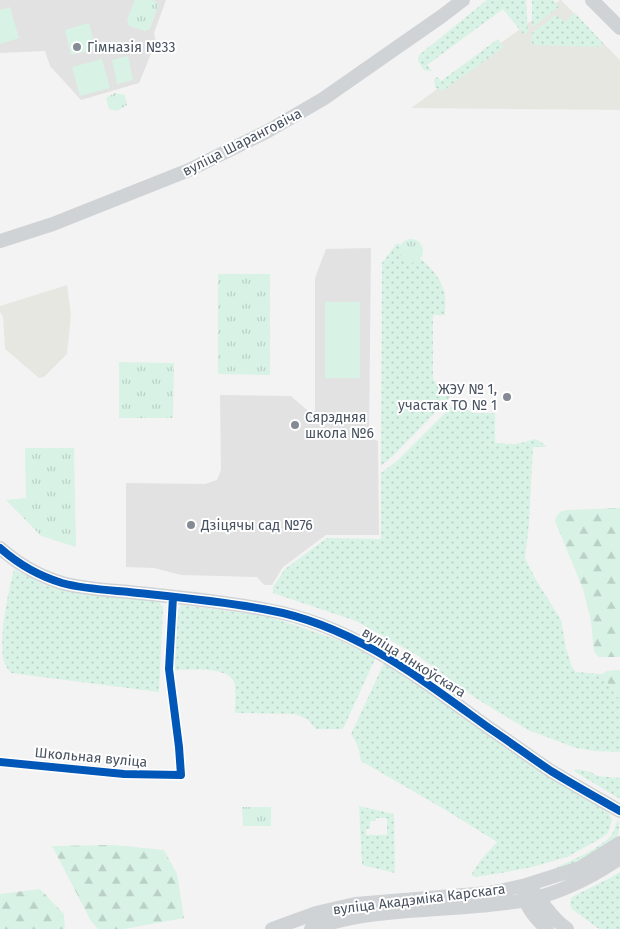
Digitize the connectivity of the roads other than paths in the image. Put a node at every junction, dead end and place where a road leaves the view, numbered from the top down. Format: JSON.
{"nodes":[{"id":1,"x":463,"y":0,"type":"edge"},
{"id":2,"x":592,"y":0,"type":"edge"},
{"id":3,"x":620,"y":28,"type":"edge"},
{"id":4,"x":0,"y":241,"type":"edge"},
{"id":5,"x":0,"y":548,"type":"edge"},
{"id":6,"x":172,"y":597,"type":"junction"},
{"id":7,"x":0,"y":762,"type":"edge"},
{"id":8,"x":620,"y":810,"type":"edge"},
{"id":9,"x":620,"y":843,"type":"edge"},
{"id":10,"x":620,"y":858,"type":"edge"},
{"id":11,"x":526,"y":885,"type":"junction"},
{"id":12,"x":562,"y":889,"type":"junction"},
{"id":13,"x":539,"y":897,"type":"junction"},
{"id":14,"x":525,"y":900,"type":"junction"},
{"id":15,"x":564,"y":927,"type":"edge"},
{"id":16,"x":272,"y":929,"type":"edge"},
{"id":17,"x":312,"y":929,"type":"edge"},
{"id":18,"x":547,"y":929,"type":"edge"}],
"edges":[{"from":1,"to":4,"type":"main road","name":"вуліца Шаранговіча"},
{"from":2,"to":3,"type":"main road"},
{"from":5,"to":6,"type":"main road","name":"вуліца Янкоўскага"},
{"from":6,"to":7,"type":"street","name":"Школьная вуліца"},
{"from":6,"to":8,"type":"main road","name":"вуліца Янкоўскага"},
{"from":9,"to":11,"type":"main road","name":"вуліца Акадэміка Карскага"},
{"from":10,"to":12,"type":"main road","name":"вуліца Акадэміка Карскага"},
{"from":11,"to":13,"type":"main road"},
{"from":11,"to":14,"type":"main road"},
{"from":11,"to":16,"type":"main road","name":"вуліца Акадэміка Карскага"},
{"from":12,"to":13,"type":"main road","name":"вуліца Акадэміка Карскага"},
{"from":12,"to":15,"type":"main road"},
{"from":13,"to":14,"type":"main road","name":"вуліца Акадэміка Карскага"},
{"from":13,"to":15,"type":"main road"},
{"from":14,"to":17,"type":"main road","name":"вуліца Акадэміка Карскага"},
{"from":14,"to":18,"type":"main road"}]}
